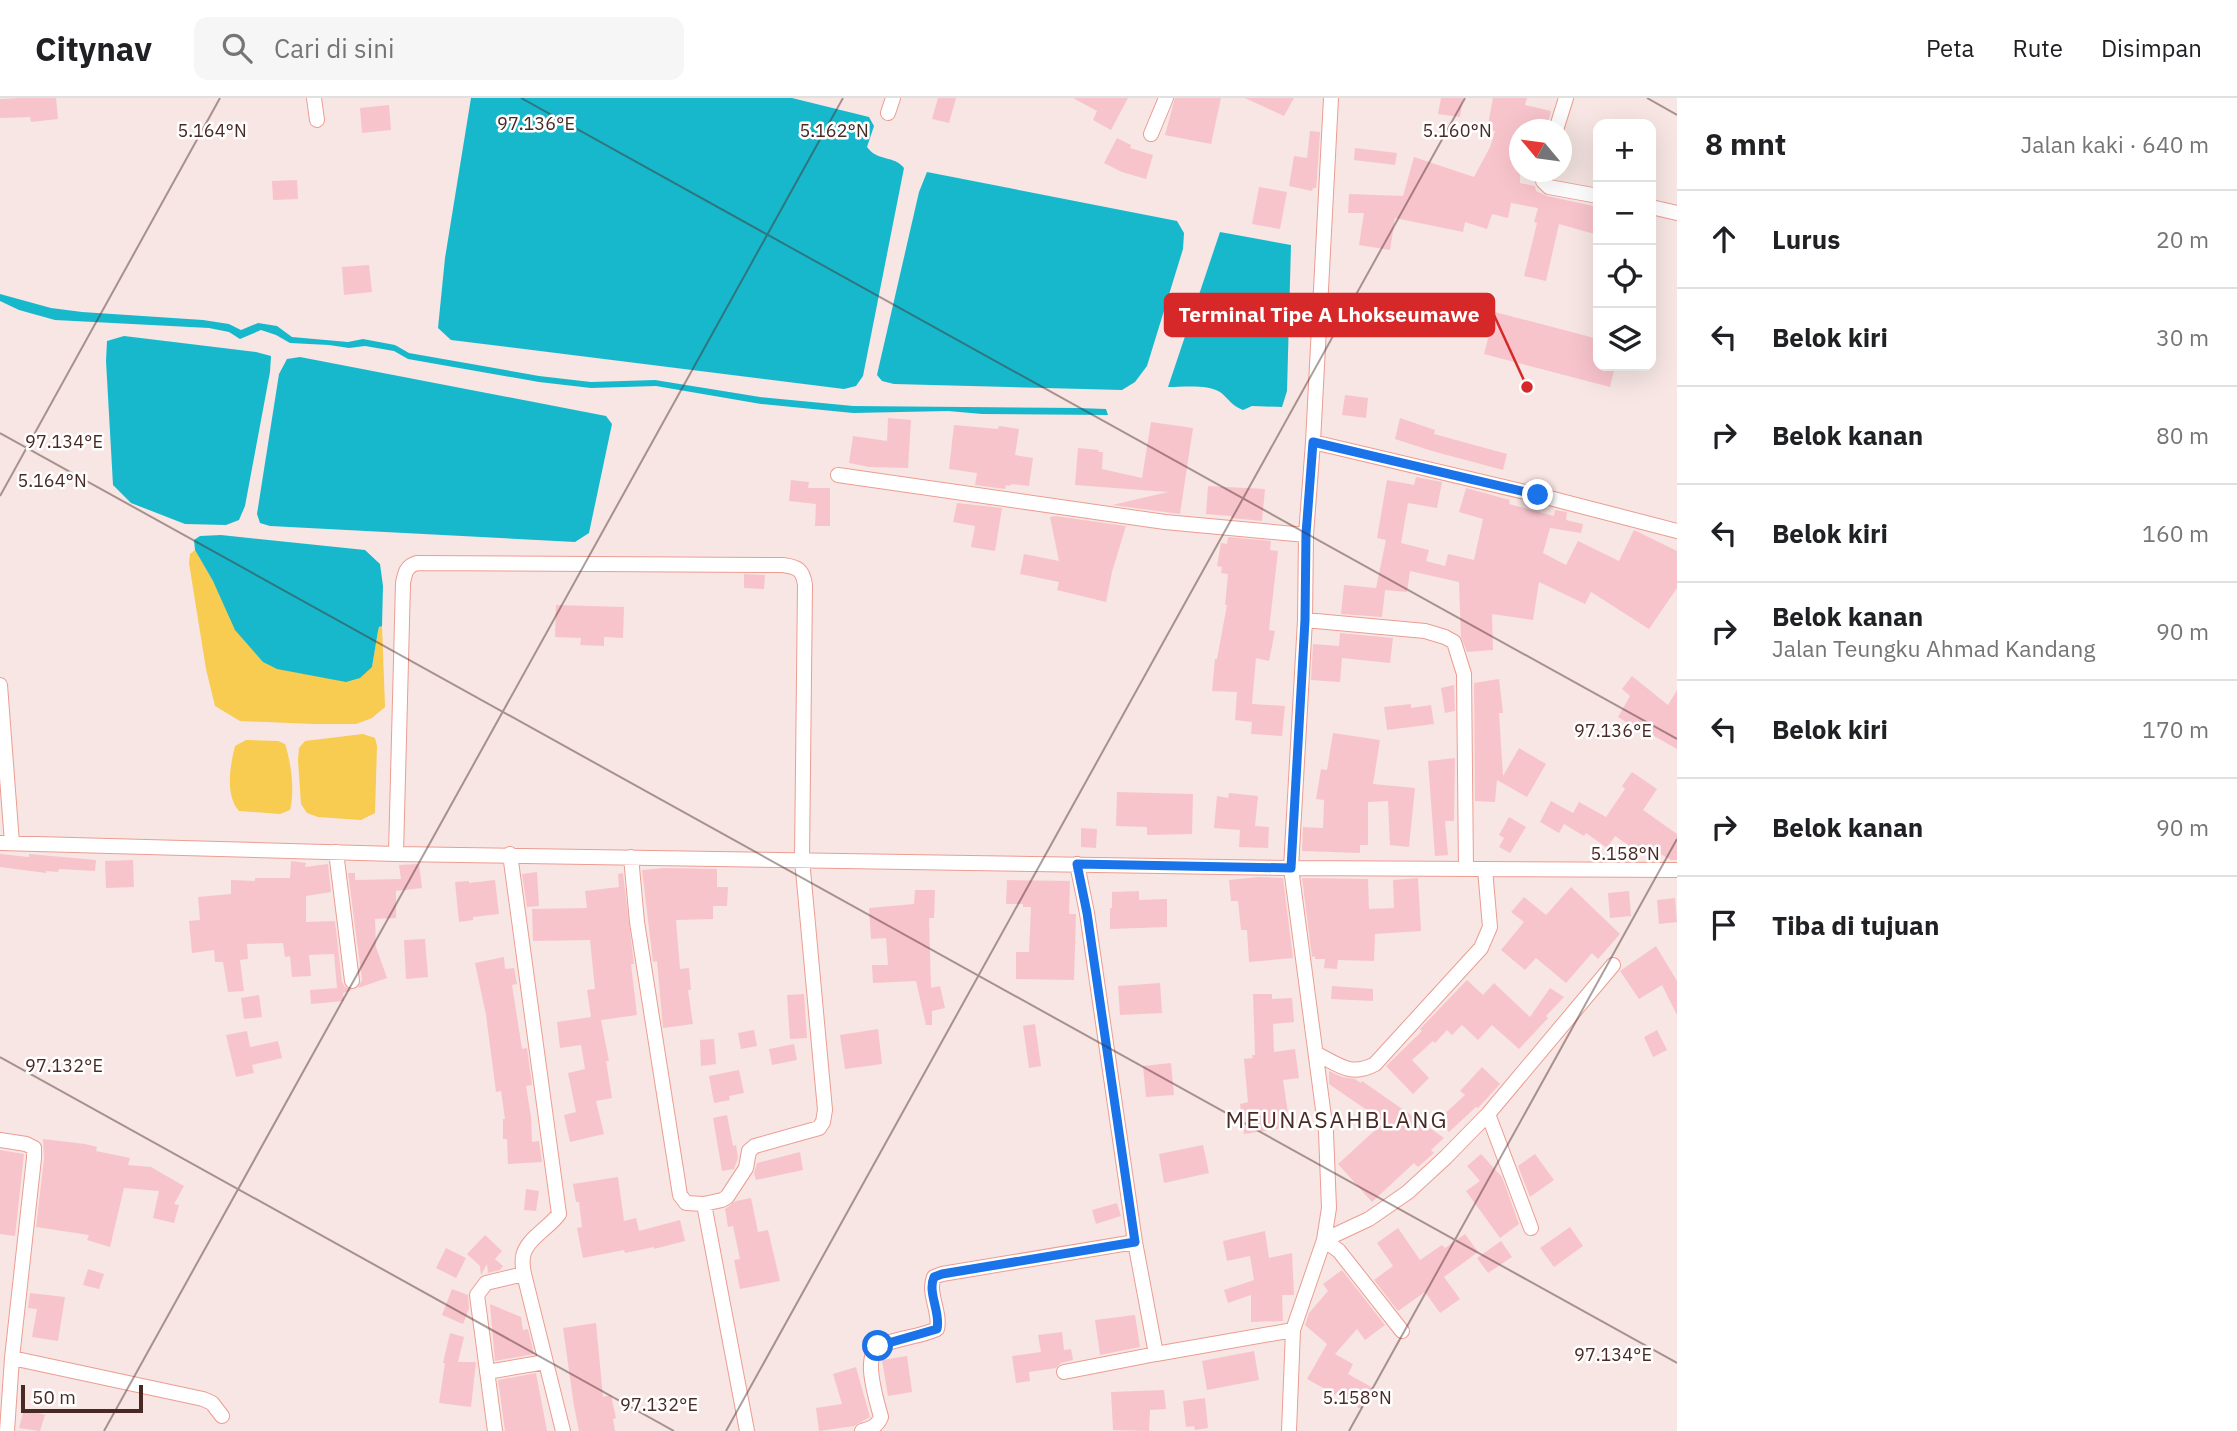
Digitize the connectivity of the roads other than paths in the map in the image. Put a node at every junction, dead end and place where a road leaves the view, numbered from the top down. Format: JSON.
{"nodes":[{"id":1,"x":314,"y":98,"type":"edge"},
{"id":2,"x":893,"y":98,"type":"edge"},
{"id":3,"x":1166,"y":98,"type":"edge"},
{"id":4,"x":1331,"y":98,"type":"edge"},
{"id":5,"x":1566,"y":98,"type":"edge"},
{"id":6,"x":888,"y":113,"type":"dead end"},
{"id":7,"x":1559,"y":119,"type":"edge"},
{"id":8,"x":317,"y":120,"type":"dead end"},
{"id":9,"x":1151,"y":134,"type":"dead end"},
{"id":10,"x":1544,"y":182,"type":"edge"},
{"id":11,"x":1593,"y":196,"type":"edge"},
{"id":12,"x":1656,"y":208,"type":"edge"},
{"id":13,"x":1677,"y":213,"type":"edge"},
{"id":14,"x":1313,"y":442,"type":"junction"},
{"id":15,"x":838,"y":475,"type":"dead end"},
{"id":16,"x":1677,"y":531,"type":"edge"},
{"id":17,"x":1306,"y":534,"type":"junction"},
{"id":18,"x":1305,"y":620,"type":"junction"},
{"id":19,"x":0,"y":685,"type":"edge"},
{"id":20,"x":6,"y":843,"type":"edge"},
{"id":21,"x":336,"y":852,"type":"junction"},
{"id":22,"x":396,"y":854,"type":"junction"},
{"id":23,"x":510,"y":854,"type":"junction"},
{"id":24,"x":631,"y":857,"type":"junction"},
{"id":25,"x":813,"y":859,"type":"junction"},
{"id":26,"x":1077,"y":864,"type":"junction"},
{"id":27,"x":1291,"y":868,"type":"junction"},
{"id":28,"x":1466,"y":869,"type":"junction"},
{"id":29,"x":1485,"y":869,"type":"junction"},
{"id":30,"x":1677,"y":870,"type":"edge"},
{"id":31,"x":1613,"y":965,"type":"dead end"},
{"id":32,"x":352,"y":981,"type":"dead end"},
{"id":33,"x":1317,"y":1054,"type":"junction"},
{"id":34,"x":1488,"y":1114,"type":"junction"},
{"id":35,"x":0,"y":1140,"type":"edge"},
{"id":36,"x":704,"y":1205,"type":"junction"},
{"id":37,"x":1531,"y":1228,"type":"dead end"},
{"id":38,"x":1324,"y":1240,"type":"junction"},
{"id":39,"x":1135,"y":1242,"type":"junction"},
{"id":40,"x":524,"y":1274,"type":"junction"},
{"id":41,"x":1293,"y":1330,"type":"junction"},
{"id":42,"x":1402,"y":1331,"type":"dead end"},
{"id":43,"x":1156,"y":1354,"type":"junction"},
{"id":44,"x":12,"y":1358,"type":"junction"},
{"id":45,"x":545,"y":1362,"type":"junction"},
{"id":46,"x":487,"y":1372,"type":"junction"},
{"id":47,"x":1064,"y":1372,"type":"dead end"},
{"id":48,"x":222,"y":1416,"type":"dead end"},
{"id":49,"x":7,"y":1431,"type":"edge"},
{"id":50,"x":495,"y":1431,"type":"edge"},
{"id":51,"x":563,"y":1431,"type":"edge"},
{"id":52,"x":747,"y":1431,"type":"edge"},
{"id":53,"x":862,"y":1431,"type":"edge"},
{"id":54,"x":1289,"y":1431,"type":"edge"}],
"edges":[{"from":1,"to":8,"type":"street"},
{"from":2,"to":6,"type":"street"},
{"from":3,"to":9,"type":"street"},
{"from":4,"to":14,"type":"street"},
{"from":5,"to":7,"type":"street"},
{"from":10,"to":11,"type":"street"},
{"from":12,"to":13,"type":"street"},
{"from":14,"to":16,"type":"street"},
{"from":14,"to":17,"type":"street"},
{"from":15,"to":17,"type":"street"},
{"from":17,"to":18,"type":"street"},
{"from":18,"to":27,"type":"street"},
{"from":18,"to":28,"type":"street"},
{"from":19,"to":20,"type":"street"},
{"from":20,"to":21,"type":"street"},
{"from":21,"to":22,"type":"street"},
{"from":21,"to":32,"type":"street"},
{"from":22,"to":23,"type":"street"},
{"from":22,"to":25,"type":"street"},
{"from":23,"to":24,"type":"street"},
{"from":23,"to":40,"type":"street"},
{"from":24,"to":25,"type":"street"},
{"from":24,"to":36,"type":"street"},
{"from":25,"to":26,"type":"street"},
{"from":25,"to":36,"type":"street"},
{"from":26,"to":27,"type":"street"},
{"from":26,"to":39,"type":"street"},
{"from":27,"to":28,"type":"street"},
{"from":27,"to":33,"type":"street"},
{"from":28,"to":29,"type":"street"},
{"from":29,"to":30,"type":"street"},
{"from":29,"to":33,"type":"street"},
{"from":31,"to":34,"type":"street"},
{"from":33,"to":38,"type":"street"},
{"from":34,"to":37,"type":"street"},
{"from":34,"to":38,"type":"street"},
{"from":35,"to":44,"type":"street"},
{"from":36,"to":52,"type":"street"},
{"from":38,"to":41,"type":"street"},
{"from":38,"to":42,"type":"street"},
{"from":39,"to":43,"type":"street"},
{"from":39,"to":53,"type":"street"},
{"from":40,"to":45,"type":"street"},
{"from":40,"to":46,"type":"street"},
{"from":41,"to":43,"type":"street"},
{"from":41,"to":54,"type":"street"},
{"from":43,"to":47,"type":"street"},
{"from":44,"to":48,"type":"street"},
{"from":44,"to":49,"type":"street"},
{"from":45,"to":46,"type":"street"},
{"from":45,"to":51,"type":"street"},
{"from":46,"to":50,"type":"street"}]}
